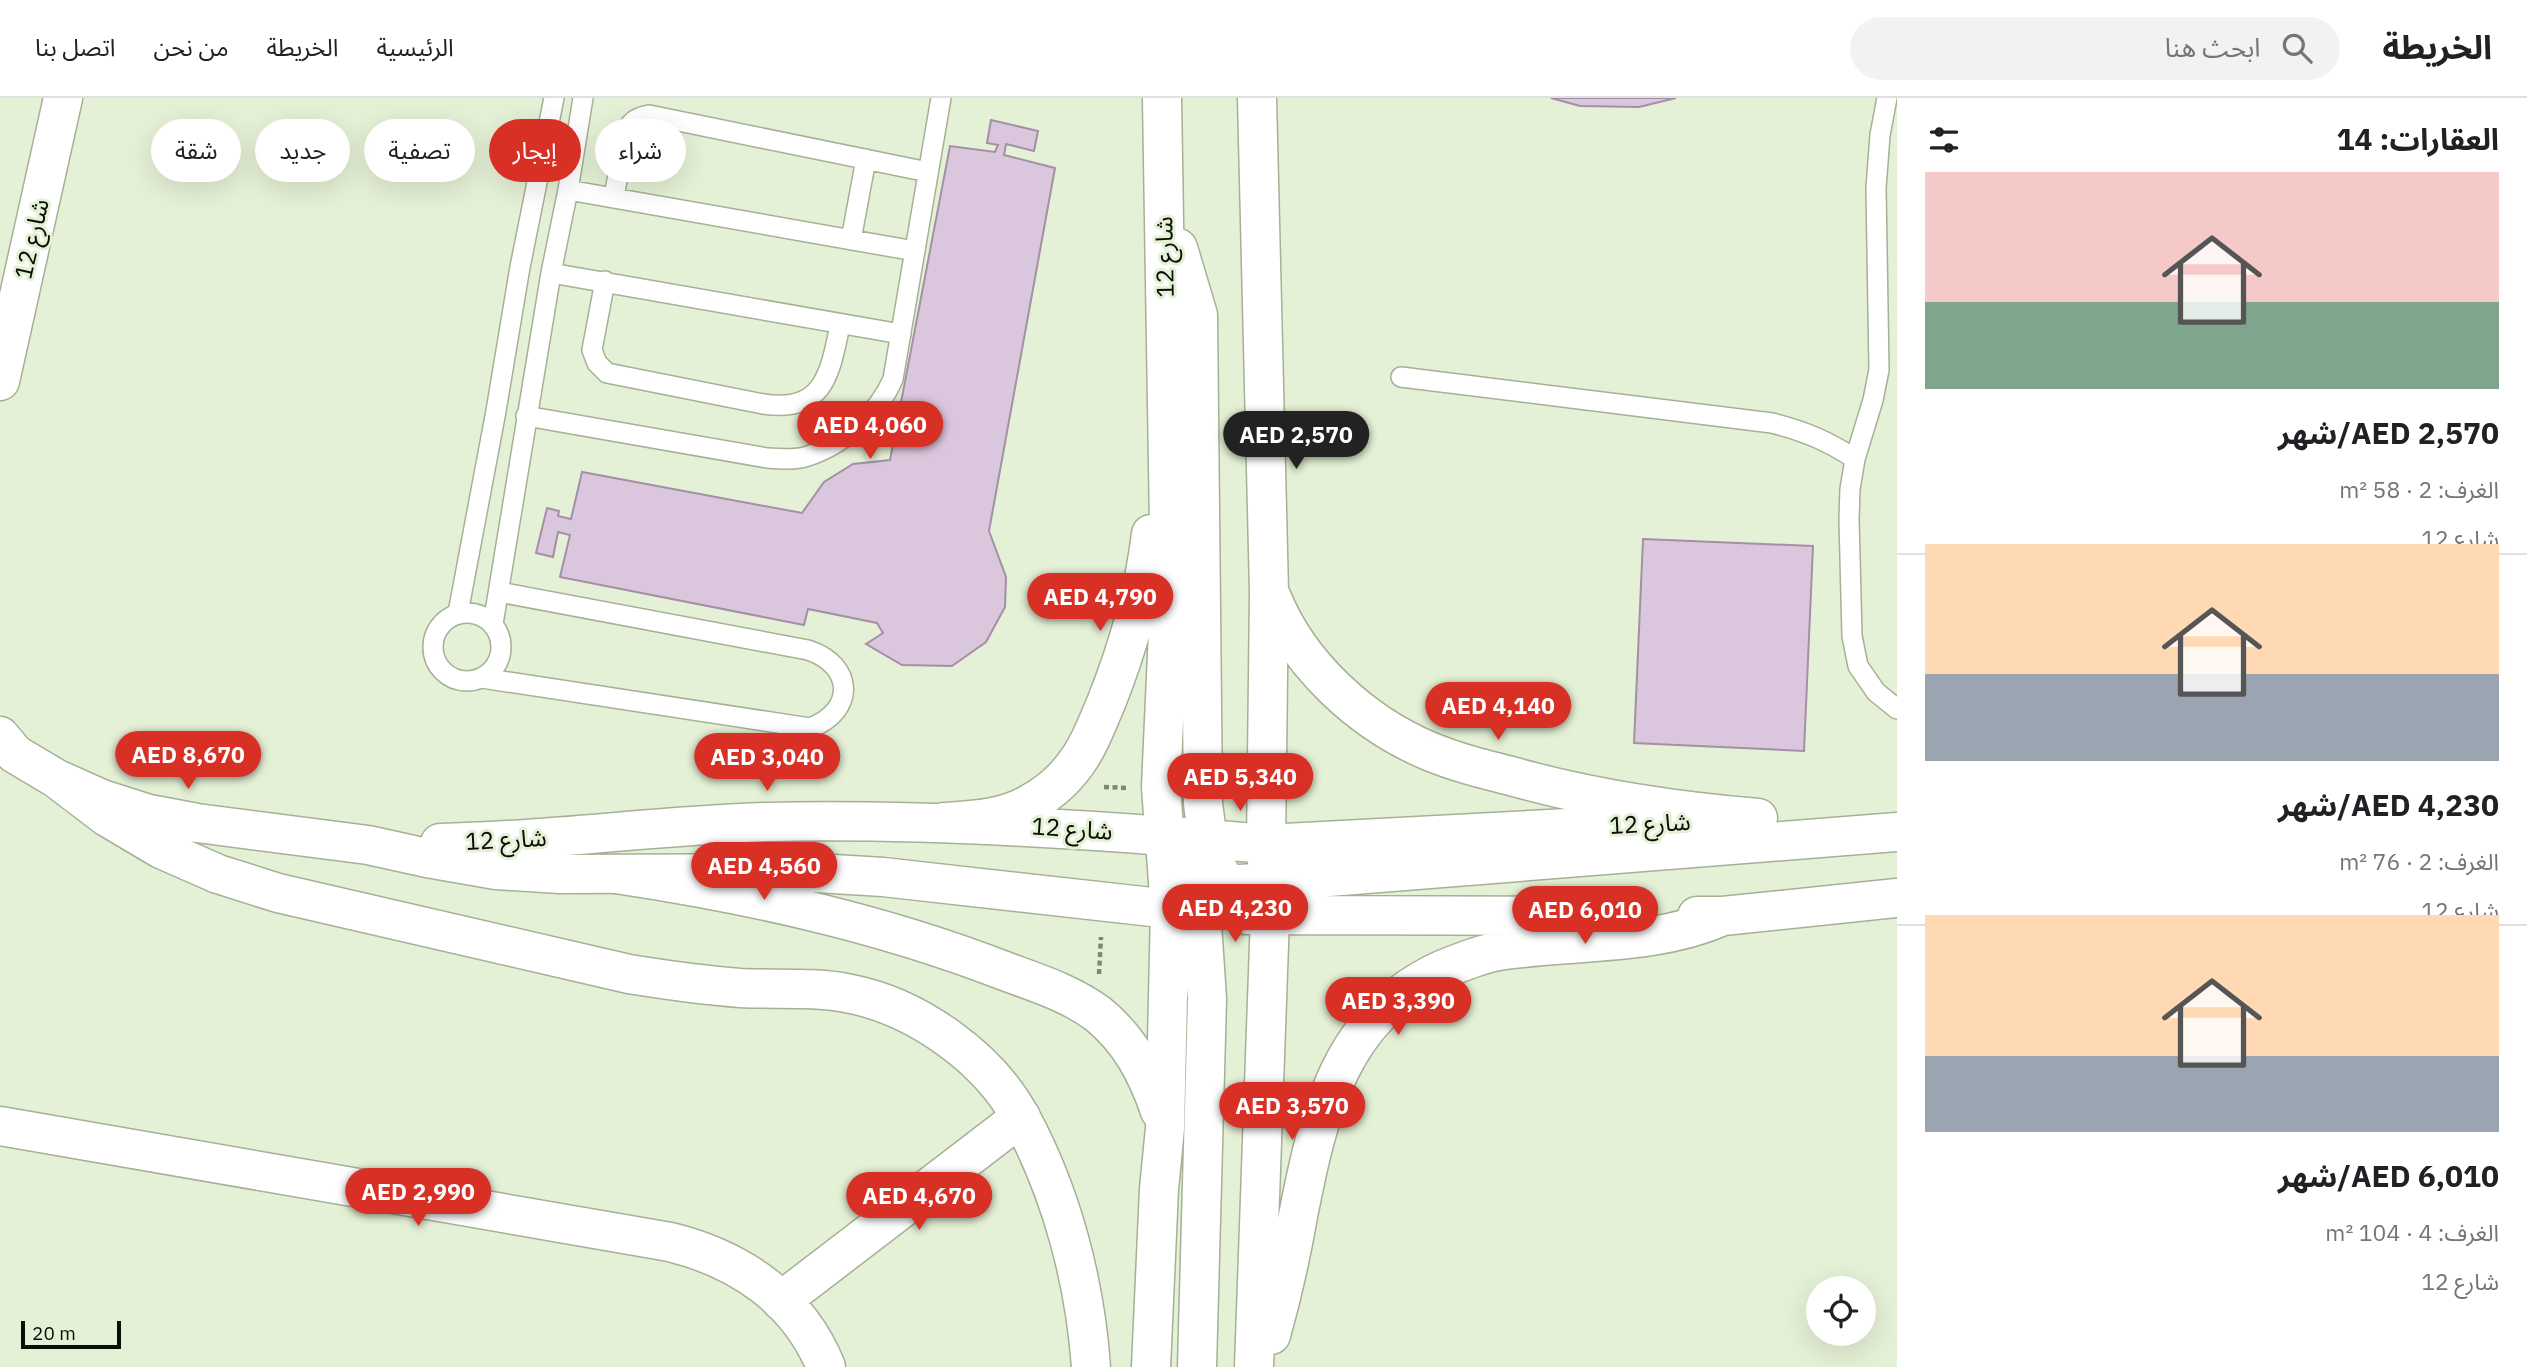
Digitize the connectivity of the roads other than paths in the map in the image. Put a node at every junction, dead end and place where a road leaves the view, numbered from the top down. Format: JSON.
{"nodes":[{"id":1,"x":63,"y":98,"type":"edge"},
{"id":2,"x":554,"y":98,"type":"edge"},
{"id":3,"x":583,"y":98,"type":"edge"},
{"id":4,"x":941,"y":98,"type":"edge"},
{"id":5,"x":1162,"y":98,"type":"edge"},
{"id":6,"x":1257,"y":98,"type":"edge"},
{"id":7,"x":1886,"y":98,"type":"edge"},
{"id":8,"x":866,"y":159,"type":"junction"},
{"id":9,"x":928,"y":172,"type":"junction"},
{"id":10,"x":568,"y":190,"type":"junction"},
{"id":11,"x":614,"y":197,"type":"junction"},
{"id":12,"x":1164,"y":197,"type":"junction"},
{"id":13,"x":851,"y":240,"type":"junction"},
{"id":14,"x":915,"y":251,"type":"junction"},
{"id":15,"x":551,"y":273,"type":"junction"},
{"id":16,"x":605,"y":281,"type":"junction"},
{"id":17,"x":840,"y":326,"type":"junction"},
{"id":18,"x":901,"y":334,"type":"junction"},
{"id":19,"x":1401,"y":377,"type":"dead end"},
{"id":20,"x":0,"y":381,"type":"edge"},
{"id":21,"x":1168,"y":393,"type":"junction"},
{"id":22,"x":526,"y":416,"type":"junction"},
{"id":23,"x":1855,"y":459,"type":"junction"},
{"id":24,"x":499,"y":592,"type":"junction"},
{"id":25,"x":1269,"y":592,"type":"junction"},
{"id":26,"x":458,"y":613,"type":"junction"},
{"id":27,"x":493,"y":624,"type":"junction"},
{"id":28,"x":482,"y":678,"type":"junction"},
{"id":29,"x":1897,"y":709,"type":"edge"},
{"id":30,"x":5,"y":749,"type":"edge"},
{"id":31,"x":57,"y":779,"type":"junction"},
{"id":32,"x":1897,"y":811,"type":"edge"},
{"id":33,"x":1758,"y":818,"type":"junction"},
{"id":34,"x":944,"y":822,"type":"junction"},
{"id":35,"x":1897,"y":832,"type":"edge"},
{"id":36,"x":1165,"y":836,"type":"junction"},
{"id":37,"x":1209,"y":839,"type":"junction"},
{"id":38,"x":1266,"y":844,"type":"junction"},
{"id":39,"x":368,"y":845,"type":"junction"},
{"id":40,"x":616,"y":874,"type":"junction"},
{"id":41,"x":1897,"y":898,"type":"edge"},
{"id":42,"x":1269,"y":899,"type":"junction"},
{"id":43,"x":1200,"y":900,"type":"junction"},
{"id":44,"x":1723,"y":916,"type":"junction"},
{"id":45,"x":1021,"y":1116,"type":"junction"},
{"id":46,"x":0,"y":1126,"type":"edge"},
{"id":47,"x":1165,"y":1128,"type":"junction"},
{"id":48,"x":781,"y":1301,"type":"junction"},
{"id":49,"x":826,"y":1367,"type":"edge"},
{"id":50,"x":1091,"y":1367,"type":"edge"},
{"id":51,"x":1152,"y":1367,"type":"edge"},
{"id":52,"x":1197,"y":1367,"type":"edge"},
{"id":53,"x":1254,"y":1367,"type":"edge"},
{"id":54,"x":1262,"y":1367,"type":"edge"}],
"edges":[{"from":1,"to":20,"type":"street","name":"شارع 12"},
{"from":2,"to":26,"type":"lane"},
{"from":3,"to":10,"type":"lane"},
{"from":4,"to":9,"type":"lane"},
{"from":5,"to":12,"type":"street","name":"شارع 12"},
{"from":6,"to":25,"type":"street"},
{"from":7,"to":23,"type":"lane"},
{"from":8,"to":9,"type":"lane"},
{"from":8,"to":11,"type":"lane"},
{"from":8,"to":13,"type":"lane"},
{"from":9,"to":14,"type":"lane"},
{"from":10,"to":11,"type":"lane"},
{"from":10,"to":15,"type":"lane"},
{"from":11,"to":13,"type":"lane"},
{"from":12,"to":21,"type":"street","name":"شارع 12"},
{"from":12,"to":37,"type":"street"},
{"from":13,"to":14,"type":"lane"},
{"from":14,"to":18,"type":"lane"},
{"from":15,"to":16,"type":"lane"},
{"from":15,"to":22,"type":"lane"},
{"from":16,"to":17,"type":"lane"},
{"from":16,"to":17,"type":"lane"},
{"from":17,"to":18,"type":"lane"},
{"from":18,"to":22,"type":"lane"},
{"from":19,"to":23,"type":"lane"},
{"from":21,"to":34,"type":"street"},
{"from":21,"to":36,"type":"street","name":"شارع 12"},
{"from":22,"to":24,"type":"lane"},
{"from":23,"to":29,"type":"lane"},
{"from":24,"to":27,"type":"lane"},
{"from":24,"to":28,"type":"lane"},
{"from":25,"to":33,"type":"street"},
{"from":25,"to":38,"type":"street"},
{"from":26,"to":27,"type":"lane"},
{"from":26,"to":28,"type":"lane"},
{"from":27,"to":28,"type":"lane"},
{"from":30,"to":31,"type":"street","name":"شارع 12"},
{"from":31,"to":39,"type":"street","name":"شارع 12"},
{"from":31,"to":45,"type":"street"},
{"from":32,"to":33,"type":"street","name":"شارع 12"},
{"from":33,"to":38,"type":"street","name":"شارع 12"},
{"from":34,"to":36,"type":"street","name":"شارع 12"},
{"from":34,"to":39,"type":"street","name":"شارع 12"},
{"from":35,"to":42,"type":"street"},
{"from":36,"to":37,"type":"street","name":"شارع 12"},
{"from":36,"to":43,"type":"street"},
{"from":37,"to":38,"type":"street","name":"شارع 12"},
{"from":37,"to":43,"type":"street"},
{"from":38,"to":42,"type":"street"},
{"from":39,"to":40,"type":"street","name":"شارع 12"},
{"from":40,"to":43,"type":"street","name":"شارع 12"},
{"from":40,"to":47,"type":"street"},
{"from":41,"to":44,"type":"street"},
{"from":42,"to":43,"type":"street"},
{"from":42,"to":44,"type":"street"},
{"from":42,"to":53,"type":"street"},
{"from":43,"to":47,"type":"street"},
{"from":43,"to":52,"type":"street"},
{"from":44,"to":54,"type":"street"},
{"from":45,"to":48,"type":"street"},
{"from":45,"to":50,"type":"street"},
{"from":46,"to":48,"type":"street"},
{"from":47,"to":51,"type":"street"},
{"from":48,"to":49,"type":"street"}]}
